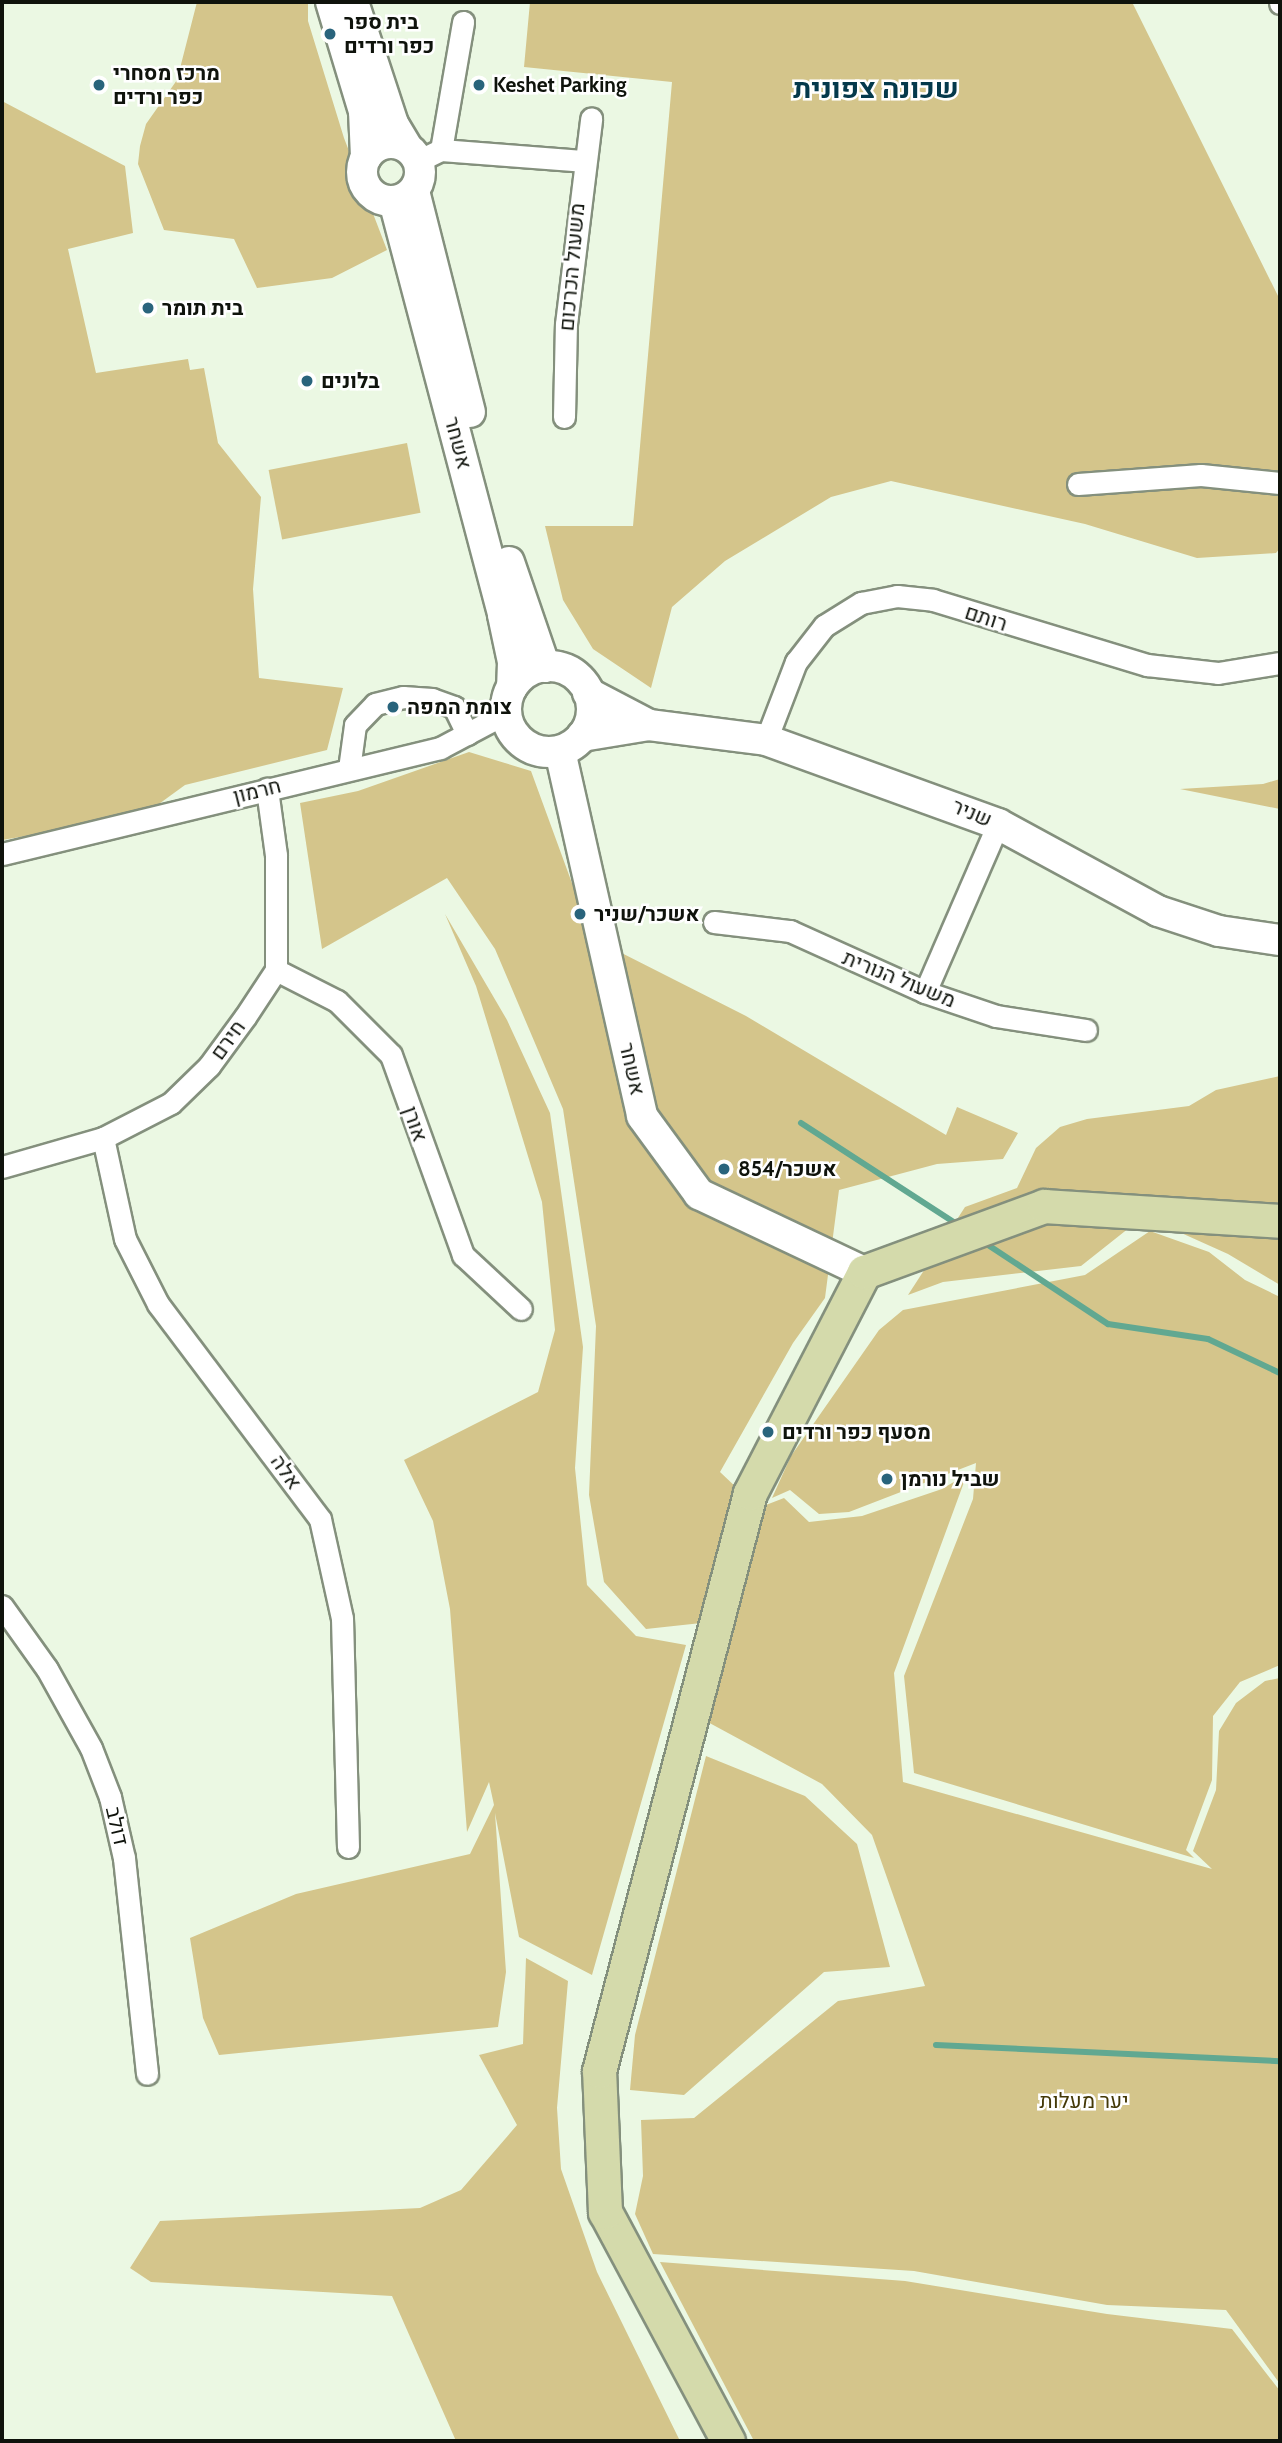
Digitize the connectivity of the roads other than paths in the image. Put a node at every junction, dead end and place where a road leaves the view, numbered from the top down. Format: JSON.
{"nodes":[{"id":1,"x":331,"y":2,"type":"edge"},
{"id":2,"x":353,"y":2,"type":"edge"},
{"id":3,"x":463,"y":22,"type":"dead end"},
{"id":4,"x":591,"y":118,"type":"dead end"},
{"id":5,"x":422,"y":153,"type":"junction"},
{"id":6,"x":366,"y":157,"type":"junction"},
{"id":7,"x":583,"y":161,"type":"junction"},
{"id":8,"x":404,"y":196,"type":"junction"},
{"id":9,"x":564,"y":417,"type":"dead end"},
{"id":10,"x":1280,"y":482,"type":"edge"},
{"id":11,"x":1077,"y":484,"type":"dead end"},
{"id":12,"x":1280,"y":663,"type":"edge"},
{"id":13,"x":545,"y":667,"type":"junction"},
{"id":14,"x":588,"y":692,"type":"junction"},
{"id":15,"x":509,"y":700,"type":"junction"},
{"id":16,"x":649,"y":725,"type":"junction"},
{"id":17,"x":467,"y":734,"type":"junction"},
{"id":18,"x":766,"y":740,"type":"junction"},
{"id":19,"x":571,"y":743,"type":"junction"},
{"id":20,"x":349,"y":769,"type":"junction"},
{"id":21,"x":267,"y":789,"type":"junction"},
{"id":22,"x":998,"y":824,"type":"junction"},
{"id":23,"x":2,"y":854,"type":"edge"},
{"id":24,"x":714,"y":922,"type":"dead end"},
{"id":25,"x":1280,"y":940,"type":"edge"},
{"id":26,"x":276,"y":970,"type":"junction"},
{"id":27,"x":925,"y":992,"type":"junction"},
{"id":28,"x":1086,"y":1030,"type":"dead end"},
{"id":29,"x":103,"y":1138,"type":"junction"},
{"id":30,"x":2,"y":1167,"type":"edge"},
{"id":31,"x":1280,"y":1221,"type":"edge"},
{"id":32,"x":864,"y":1272,"type":"junction"},
{"id":33,"x":521,"y":1309,"type":"dead end"},
{"id":34,"x":2,"y":1606,"type":"edge"},
{"id":35,"x":348,"y":1847,"type":"dead end"},
{"id":36,"x":147,"y":2074,"type":"dead end"},
{"id":37,"x":728,"y":2441,"type":"edge"}],
"edges":[{"from":1,"to":6,"type":"main road"},
{"from":2,"to":5,"type":"main road"},
{"from":3,"to":5,"type":"street"},
{"from":4,"to":7,"type":"street","name":"משעול הכרכום"},
{"from":5,"to":6,"type":"main road"},
{"from":5,"to":7,"type":"street"},
{"from":5,"to":8,"type":"main road"},
{"from":6,"to":8,"type":"main road"},
{"from":7,"to":9,"type":"street","name":"משעול הכרכום"},
{"from":8,"to":13,"type":"main road","name":"אשחר"},
{"from":8,"to":15,"type":"main road","name":"אשחר"},
{"from":10,"to":11,"type":"street"},
{"from":12,"to":18,"type":"street","name":"רותם"},
{"from":13,"to":14,"type":"main road"},
{"from":13,"to":15,"type":"main road"},
{"from":14,"to":16,"type":"main road","name":"שניר"},
{"from":14,"to":19,"type":"main road"},
{"from":15,"to":17,"type":"street","name":"חרמון"},
{"from":15,"to":19,"type":"main road"},
{"from":16,"to":18,"type":"main road","name":"שניר"},
{"from":16,"to":19,"type":"main road","name":"שניר"},
{"from":17,"to":20,"type":"street","name":"חרמון"},
{"from":17,"to":20,"type":"street"},
{"from":18,"to":22,"type":"main road","name":"שניר"},
{"from":19,"to":32,"type":"main road","name":"אשחר"},
{"from":20,"to":21,"type":"street","name":"חרמון"},
{"from":21,"to":23,"type":"street","name":"חרמון"},
{"from":21,"to":26,"type":"street"},
{"from":22,"to":25,"type":"main road","name":"שניר"},
{"from":22,"to":27,"type":"street"},
{"from":24,"to":27,"type":"street","name":"משעול הנורית"},
{"from":26,"to":29,"type":"street","name":"חירם"},
{"from":26,"to":33,"type":"street","name":"אורן"},
{"from":27,"to":28,"type":"street","name":"משעול הנורית"},
{"from":29,"to":30,"type":"street","name":"חירם"},
{"from":29,"to":35,"type":"street","name":"אלה"},
{"from":31,"to":32,"type":"main road"},
{"from":32,"to":37,"type":"main road"},
{"from":34,"to":36,"type":"street","name":"דולב"}]}
